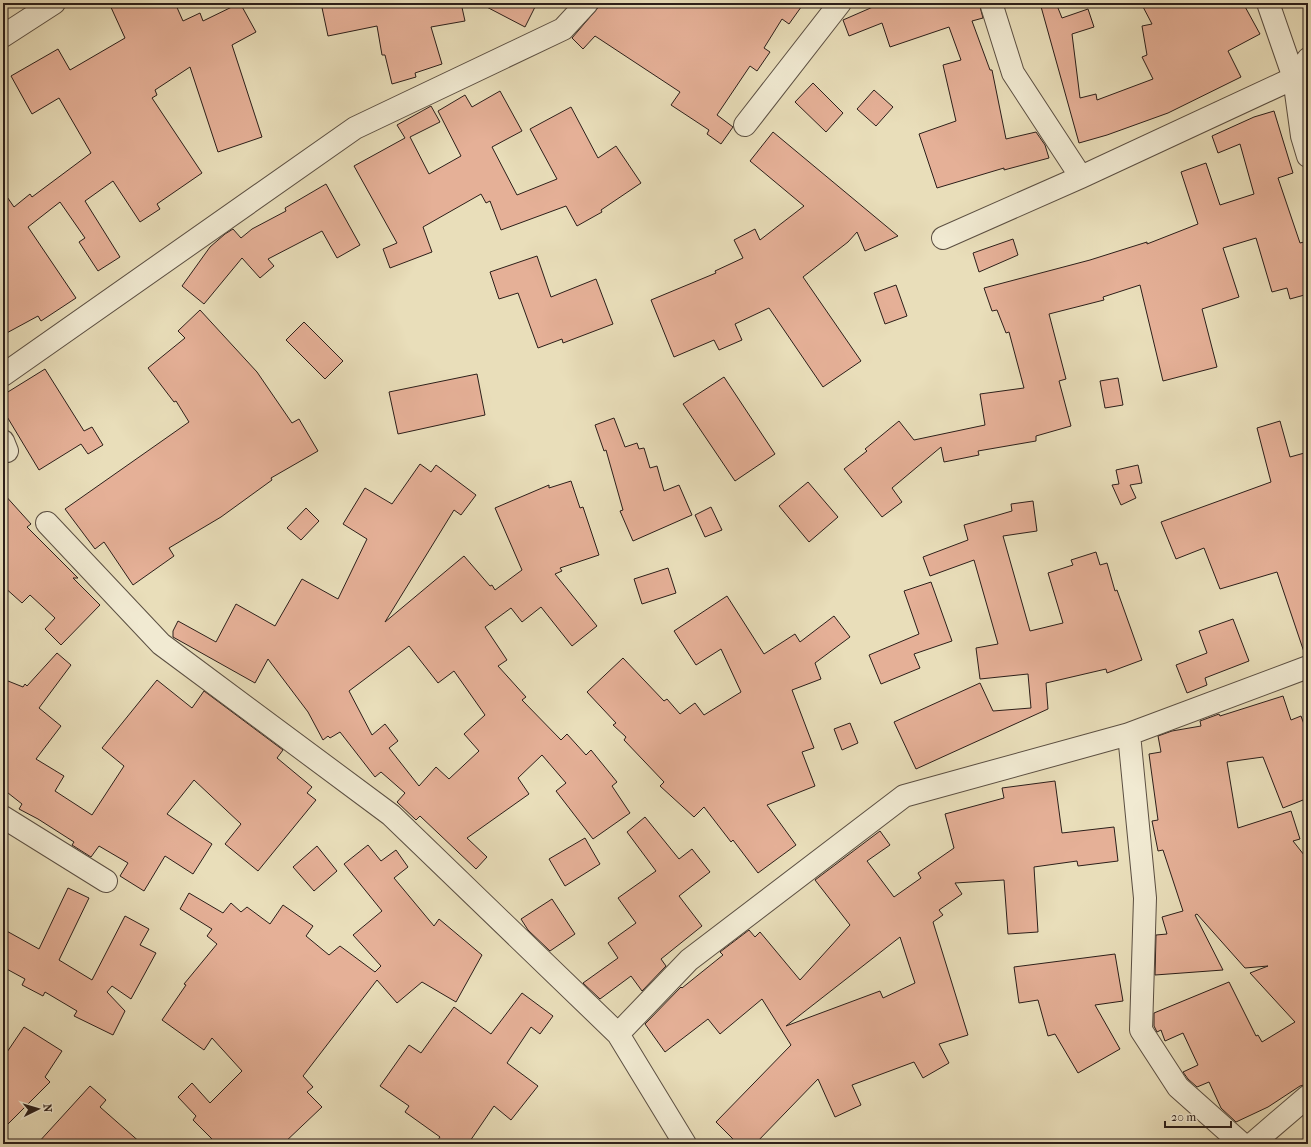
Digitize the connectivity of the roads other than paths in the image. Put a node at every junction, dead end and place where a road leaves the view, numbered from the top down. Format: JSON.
{"nodes":[{"id":1,"x":54,"y":3,"type":"edge"},
{"id":2,"x":587,"y":3,"type":"edge"},
{"id":3,"x":840,"y":3,"type":"edge"},
{"id":4,"x":991,"y":3,"type":"edge"},
{"id":5,"x":1268,"y":3,"type":"edge"},
{"id":6,"x":3,"y":36,"type":"edge"},
{"id":7,"x":1308,"y":58,"type":"edge"},
{"id":8,"x":1294,"y":78,"type":"junction"},
{"id":9,"x":745,"y":125,"type":"dead end"},
{"id":10,"x":1308,"y":156,"type":"edge"},
{"id":11,"x":1081,"y":177,"type":"junction"},
{"id":12,"x":943,"y":238,"type":"dead end"},
{"id":13,"x":3,"y":375,"type":"edge"},
{"id":14,"x":47,"y":523,"type":"dead end"},
{"id":15,"x":1308,"y":667,"type":"edge"},
{"id":16,"x":1129,"y":734,"type":"junction"},
{"id":17,"x":3,"y":817,"type":"edge"},
{"id":18,"x":106,"y":880,"type":"dead end"},
{"id":19,"x":618,"y":1034,"type":"junction"},
{"id":20,"x":1308,"y":1096,"type":"edge"},
{"id":21,"x":685,"y":1144,"type":"edge"},
{"id":22,"x":1242,"y":1144,"type":"edge"},
{"id":23,"x":1252,"y":1144,"type":"edge"}],
"edges":[{"from":1,"to":6,"type":"street"},
{"from":2,"to":13,"type":"street"},
{"from":3,"to":9,"type":"street"},
{"from":4,"to":11,"type":"street"},
{"from":5,"to":8,"type":"street"},
{"from":7,"to":8,"type":"street"},
{"from":8,"to":10,"type":"street"},
{"from":8,"to":11,"type":"street"},
{"from":11,"to":12,"type":"street"},
{"from":14,"to":19,"type":"street"},
{"from":15,"to":16,"type":"street"},
{"from":16,"to":19,"type":"street"},
{"from":16,"to":22,"type":"street"},
{"from":17,"to":18,"type":"street"},
{"from":19,"to":21,"type":"street"},
{"from":20,"to":23,"type":"street"}]}
